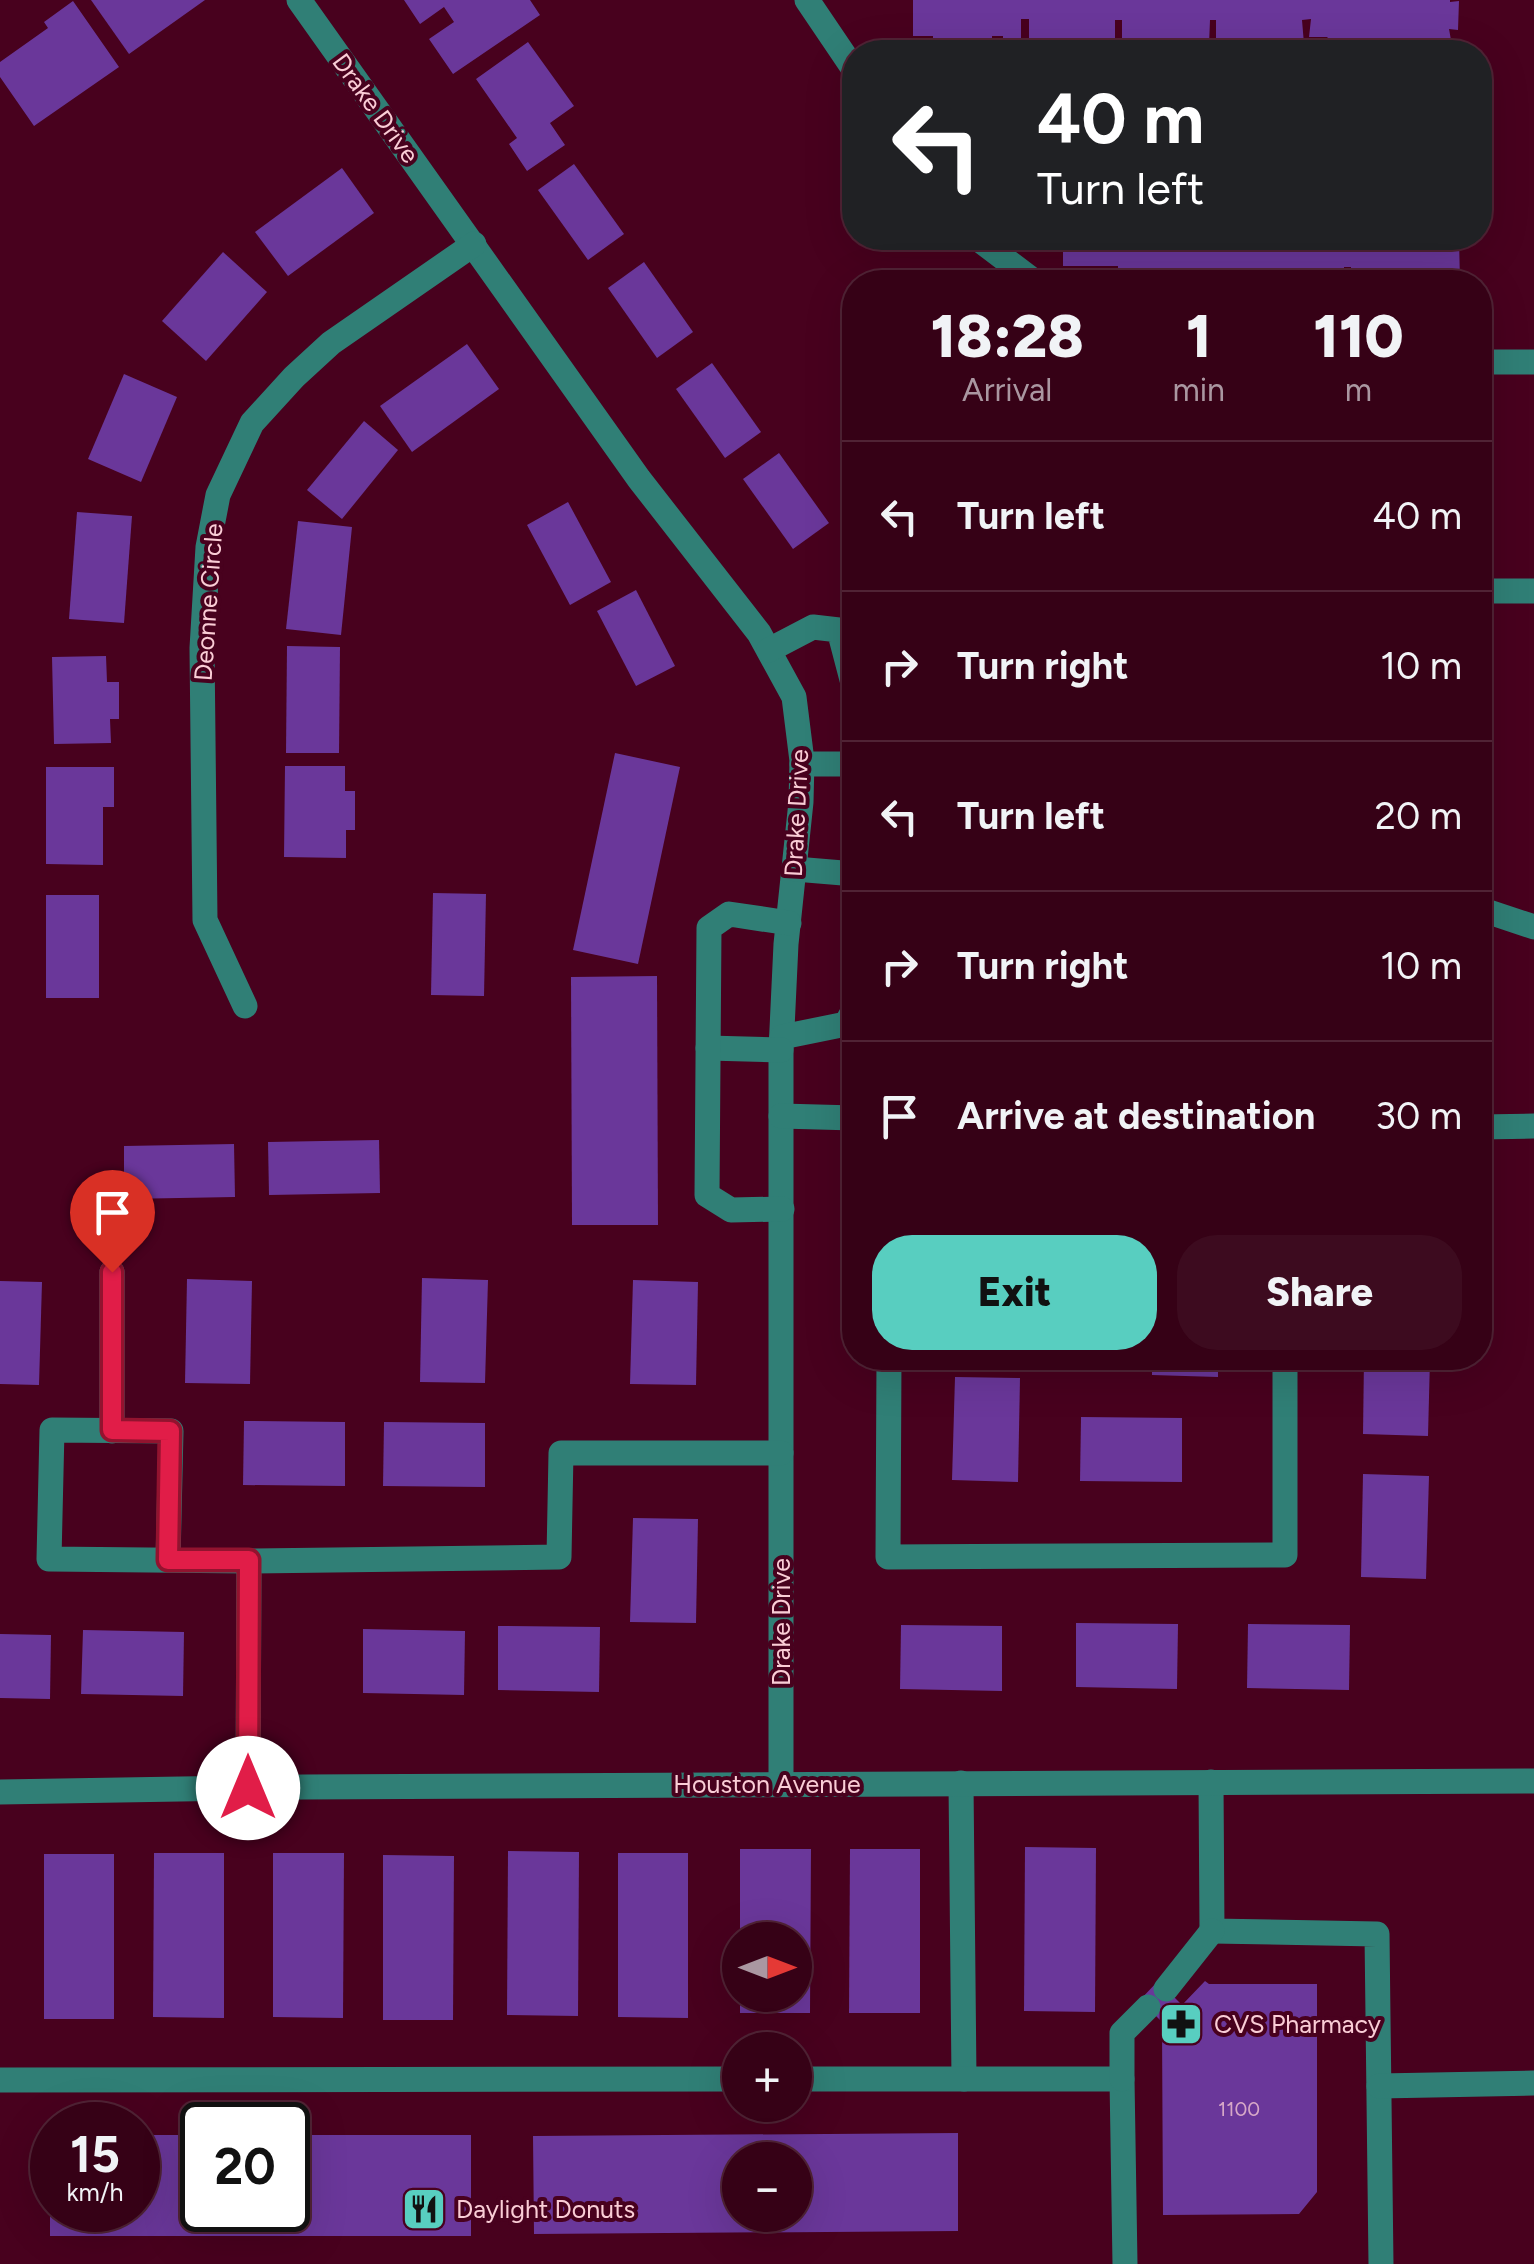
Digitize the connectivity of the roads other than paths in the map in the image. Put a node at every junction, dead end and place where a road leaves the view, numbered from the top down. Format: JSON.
{"nodes":[{"id":1,"x":299,"y":0,"type":"edge"},
{"id":2,"x":808,"y":0,"type":"edge"},
{"id":3,"x":842,"y":51,"type":"edge"},
{"id":4,"x":474,"y":244,"type":"junction"},
{"id":5,"x":994,"y":250,"type":"edge"},
{"id":6,"x":1019,"y":270,"type":"edge"},
{"id":7,"x":1492,"y":362,"type":"edge"},
{"id":8,"x":1534,"y":362,"type":"edge"},
{"id":9,"x":1492,"y":592,"type":"edge"},
{"id":10,"x":1534,"y":592,"type":"edge"},
{"id":11,"x":842,"y":642,"type":"edge"},
{"id":12,"x":769,"y":650,"type":"junction"},
{"id":13,"x":802,"y":764,"type":"junction"},
{"id":14,"x":842,"y":764,"type":"edge"},
{"id":15,"x":795,"y":870,"type":"junction"},
{"id":16,"x":842,"y":873,"type":"edge"},
{"id":17,"x":1492,"y":914,"type":"edge"},
{"id":18,"x":788,"y":923,"type":"junction"},
{"id":19,"x":1534,"y":927,"type":"edge"},
{"id":20,"x":245,"y":1006,"type":"dead end"},
{"id":21,"x":842,"y":1025,"type":"edge"},
{"id":22,"x":781,"y":1044,"type":"junction"},
{"id":23,"x":708,"y":1048,"type":"junction"},
{"id":24,"x":780,"y":1116,"type":"junction"},
{"id":25,"x":842,"y":1118,"type":"edge"},
{"id":26,"x":1492,"y":1126,"type":"edge"},
{"id":27,"x":1534,"y":1126,"type":"edge"},
{"id":28,"x":782,"y":1210,"type":"junction"},
{"id":29,"x":112,"y":1272,"type":"dead end"},
{"id":30,"x":890,"y":1370,"type":"edge"},
{"id":31,"x":1285,"y":1370,"type":"edge"},
{"id":32,"x":112,"y":1430,"type":"junction"},
{"id":33,"x":781,"y":1453,"type":"junction"},
{"id":34,"x":168,"y":1560,"type":"junction"},
{"id":35,"x":249,"y":1560,"type":"junction"},
{"id":36,"x":1534,"y":1781,"type":"edge"},
{"id":37,"x":1211,"y":1782,"type":"junction"},
{"id":38,"x":961,"y":1783,"type":"junction"},
{"id":39,"x":781,"y":1784,"type":"junction"},
{"id":40,"x":248,"y":1788,"type":"junction"},
{"id":41,"x":0,"y":1792,"type":"edge"},
{"id":42,"x":1212,"y":1931,"type":"junction"},
{"id":43,"x":722,"y":2079,"type":"edge"},
{"id":44,"x":812,"y":2079,"type":"edge"},
{"id":45,"x":964,"y":2079,"type":"junction"},
{"id":46,"x":1122,"y":2079,"type":"junction"},
{"id":47,"x":0,"y":2080,"type":"edge"},
{"id":48,"x":1534,"y":2084,"type":"edge"},
{"id":49,"x":1379,"y":2086,"type":"junction"},
{"id":50,"x":1126,"y":2264,"type":"edge"},
{"id":51,"x":1382,"y":2264,"type":"edge"}],
"edges":[{"from":1,"to":4,"type":"street","name":"Drake Drive"},
{"from":2,"to":3,"type":"street"},
{"from":4,"to":12,"type":"street","name":"Drake Drive"},
{"from":4,"to":20,"type":"street","name":"Deonne Circle"},
{"from":5,"to":6,"type":"street"},
{"from":7,"to":8,"type":"street"},
{"from":9,"to":10,"type":"street"},
{"from":11,"to":12,"type":"street"},
{"from":12,"to":13,"type":"street","name":"Drake Drive"},
{"from":13,"to":14,"type":"street"},
{"from":13,"to":15,"type":"street","name":"Drake Drive"},
{"from":15,"to":16,"type":"street"},
{"from":15,"to":18,"type":"street","name":"Drake Drive"},
{"from":17,"to":19,"type":"street"},
{"from":18,"to":22,"type":"street","name":"Drake Drive"},
{"from":18,"to":23,"type":"street"},
{"from":21,"to":22,"type":"street"},
{"from":22,"to":23,"type":"street"},
{"from":22,"to":24,"type":"street","name":"Drake Drive"},
{"from":23,"to":28,"type":"street"},
{"from":24,"to":25,"type":"street"},
{"from":24,"to":28,"type":"street","name":"Drake Drive"},
{"from":26,"to":27,"type":"street"},
{"from":28,"to":33,"type":"street","name":"Drake Drive"},
{"from":29,"to":32,"type":"street"},
{"from":30,"to":31,"type":"street"},
{"from":32,"to":34,"type":"street"},
{"from":32,"to":34,"type":"street"},
{"from":33,"to":35,"type":"street"},
{"from":33,"to":39,"type":"street","name":"Drake Drive"},
{"from":34,"to":35,"type":"street"},
{"from":35,"to":40,"type":"street"},
{"from":36,"to":37,"type":"street","name":"Houston Avenue"},
{"from":37,"to":38,"type":"street","name":"Houston Avenue"},
{"from":37,"to":42,"type":"street"},
{"from":38,"to":39,"type":"street","name":"Houston Avenue"},
{"from":38,"to":45,"type":"street"},
{"from":39,"to":40,"type":"street","name":"Houston Avenue"},
{"from":40,"to":41,"type":"street","name":"Houston Avenue"},
{"from":42,"to":46,"type":"street"},
{"from":42,"to":49,"type":"street"},
{"from":43,"to":47,"type":"street"},
{"from":44,"to":45,"type":"street"},
{"from":45,"to":46,"type":"street"},
{"from":46,"to":50,"type":"street"},
{"from":48,"to":49,"type":"street"},
{"from":49,"to":51,"type":"street"}]}
